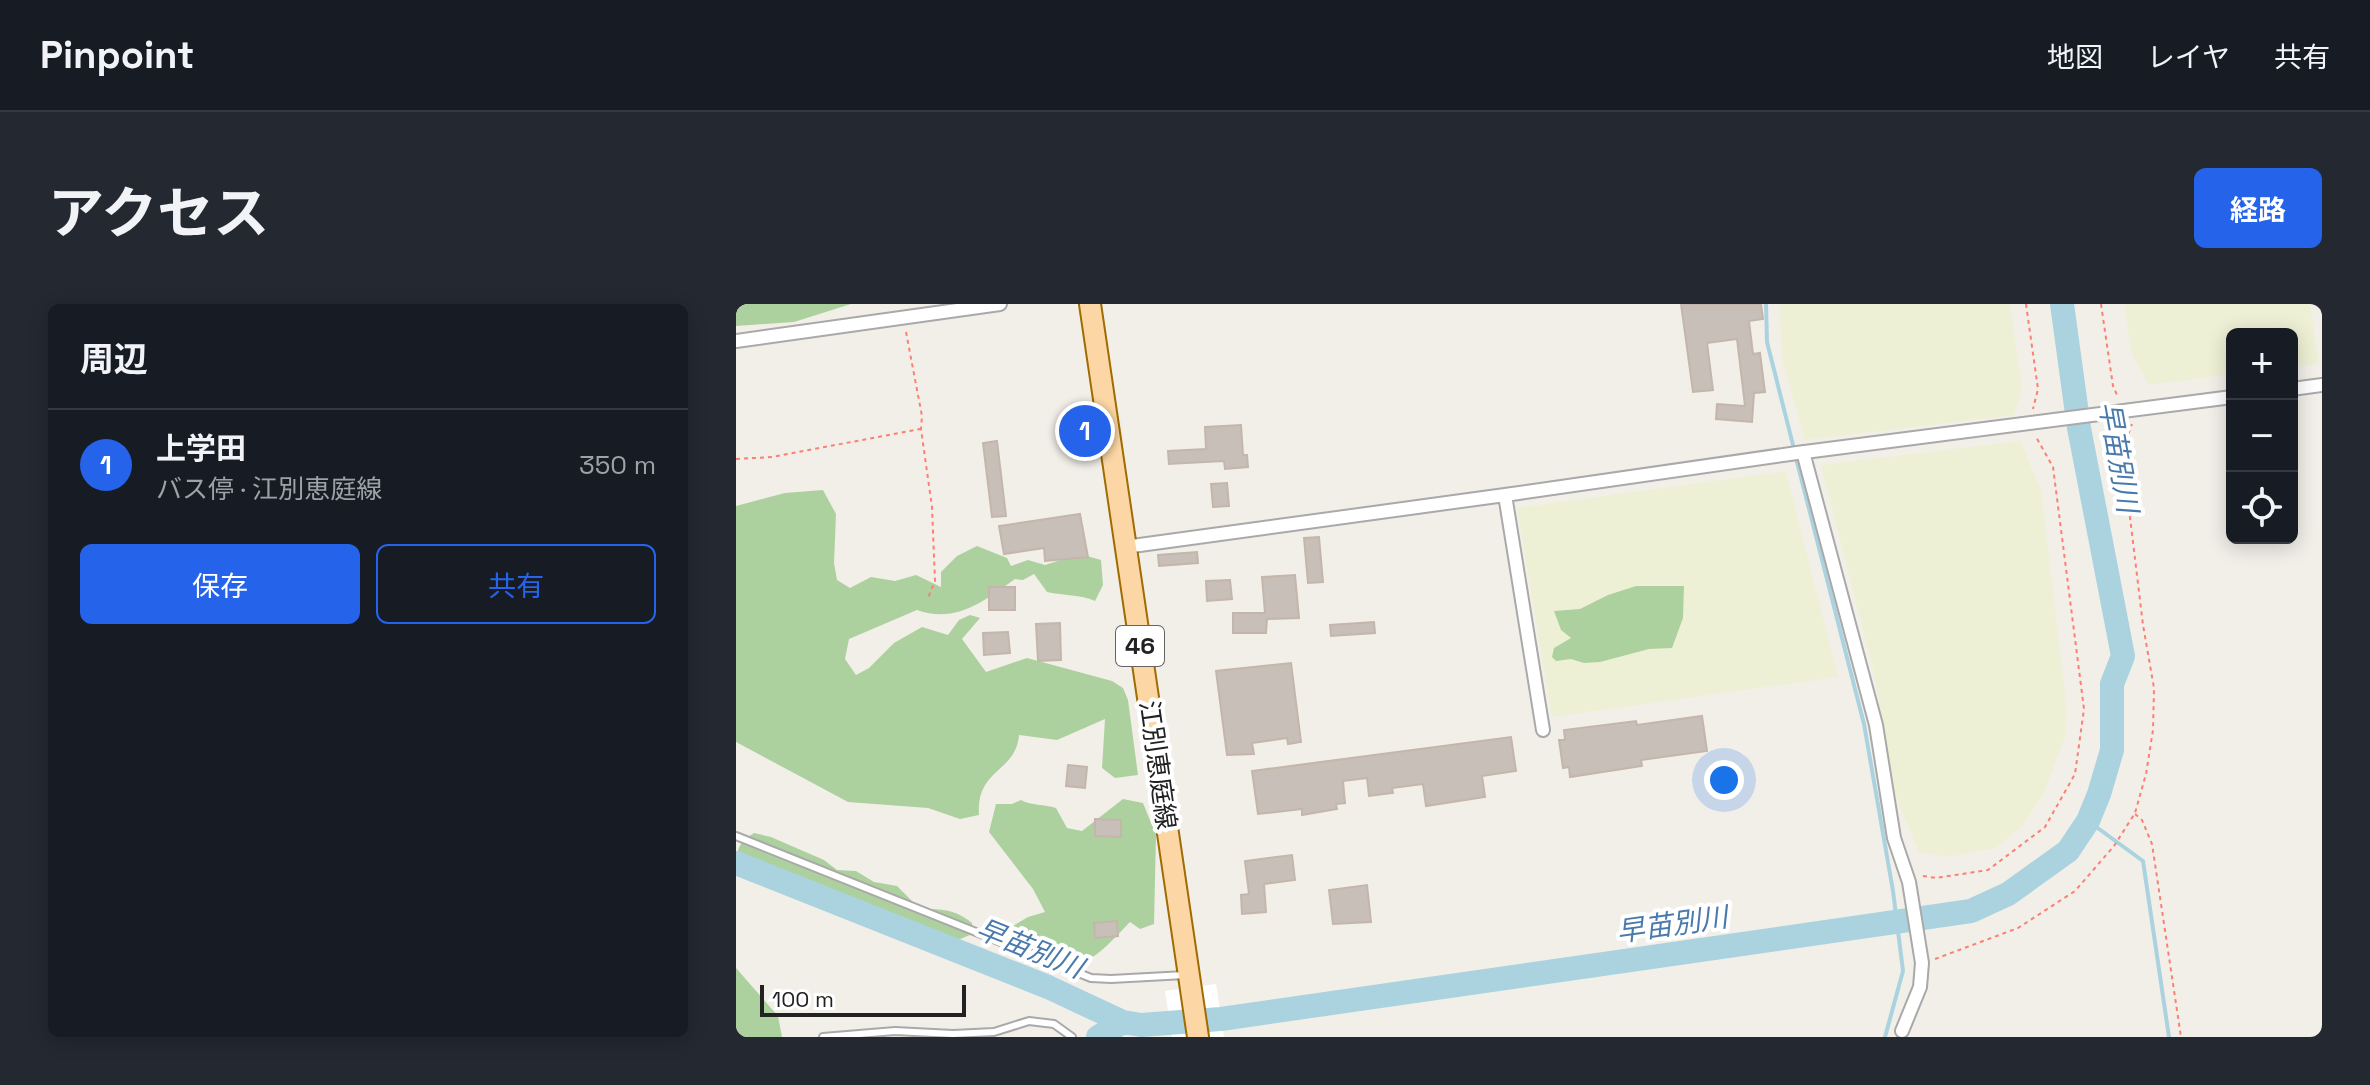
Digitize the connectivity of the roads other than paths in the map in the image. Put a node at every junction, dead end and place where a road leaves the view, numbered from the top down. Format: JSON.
{"nodes":[{"id":1,"x":1000,"y":304,"type":"edge"},
{"id":2,"x":1090,"y":304,"type":"edge"},
{"id":3,"x":736,"y":341,"type":"edge"},
{"id":4,"x":2322,"y":385,"type":"edge"},
{"id":5,"x":2298,"y":388,"type":"edge"},
{"id":6,"x":2226,"y":398,"type":"edge"},
{"id":7,"x":1797,"y":453,"type":"junction"},
{"id":8,"x":1505,"y":495,"type":"junction"},
{"id":9,"x":1125,"y":547,"type":"junction"},
{"id":10,"x":1543,"y":730,"type":"dead end"},
{"id":11,"x":736,"y":836,"type":"edge"},
{"id":12,"x":1190,"y":982,"type":"junction"},
{"id":13,"x":1902,"y":1031,"type":"dead end"},
{"id":14,"x":823,"y":1037,"type":"edge"},
{"id":15,"x":1072,"y":1037,"type":"edge"},
{"id":16,"x":1198,"y":1037,"type":"edge"}],
"edges":[{"from":1,"to":3,"type":"street"},
{"from":2,"to":9,"type":"main road","name":"江別恵庭線","number":"46"},
{"from":4,"to":5,"type":"street"},
{"from":6,"to":7,"type":"street"},
{"from":7,"to":8,"type":"street"},
{"from":7,"to":13,"type":"street"},
{"from":8,"to":9,"type":"street"},
{"from":8,"to":10,"type":"street"},
{"from":9,"to":12,"type":"main road","name":"江別恵庭線","number":"46"},
{"from":11,"to":12,"type":"lane"},
{"from":12,"to":16,"type":"main road","name":"江別恵庭線","number":"46"},
{"from":14,"to":15,"type":"lane"}]}
